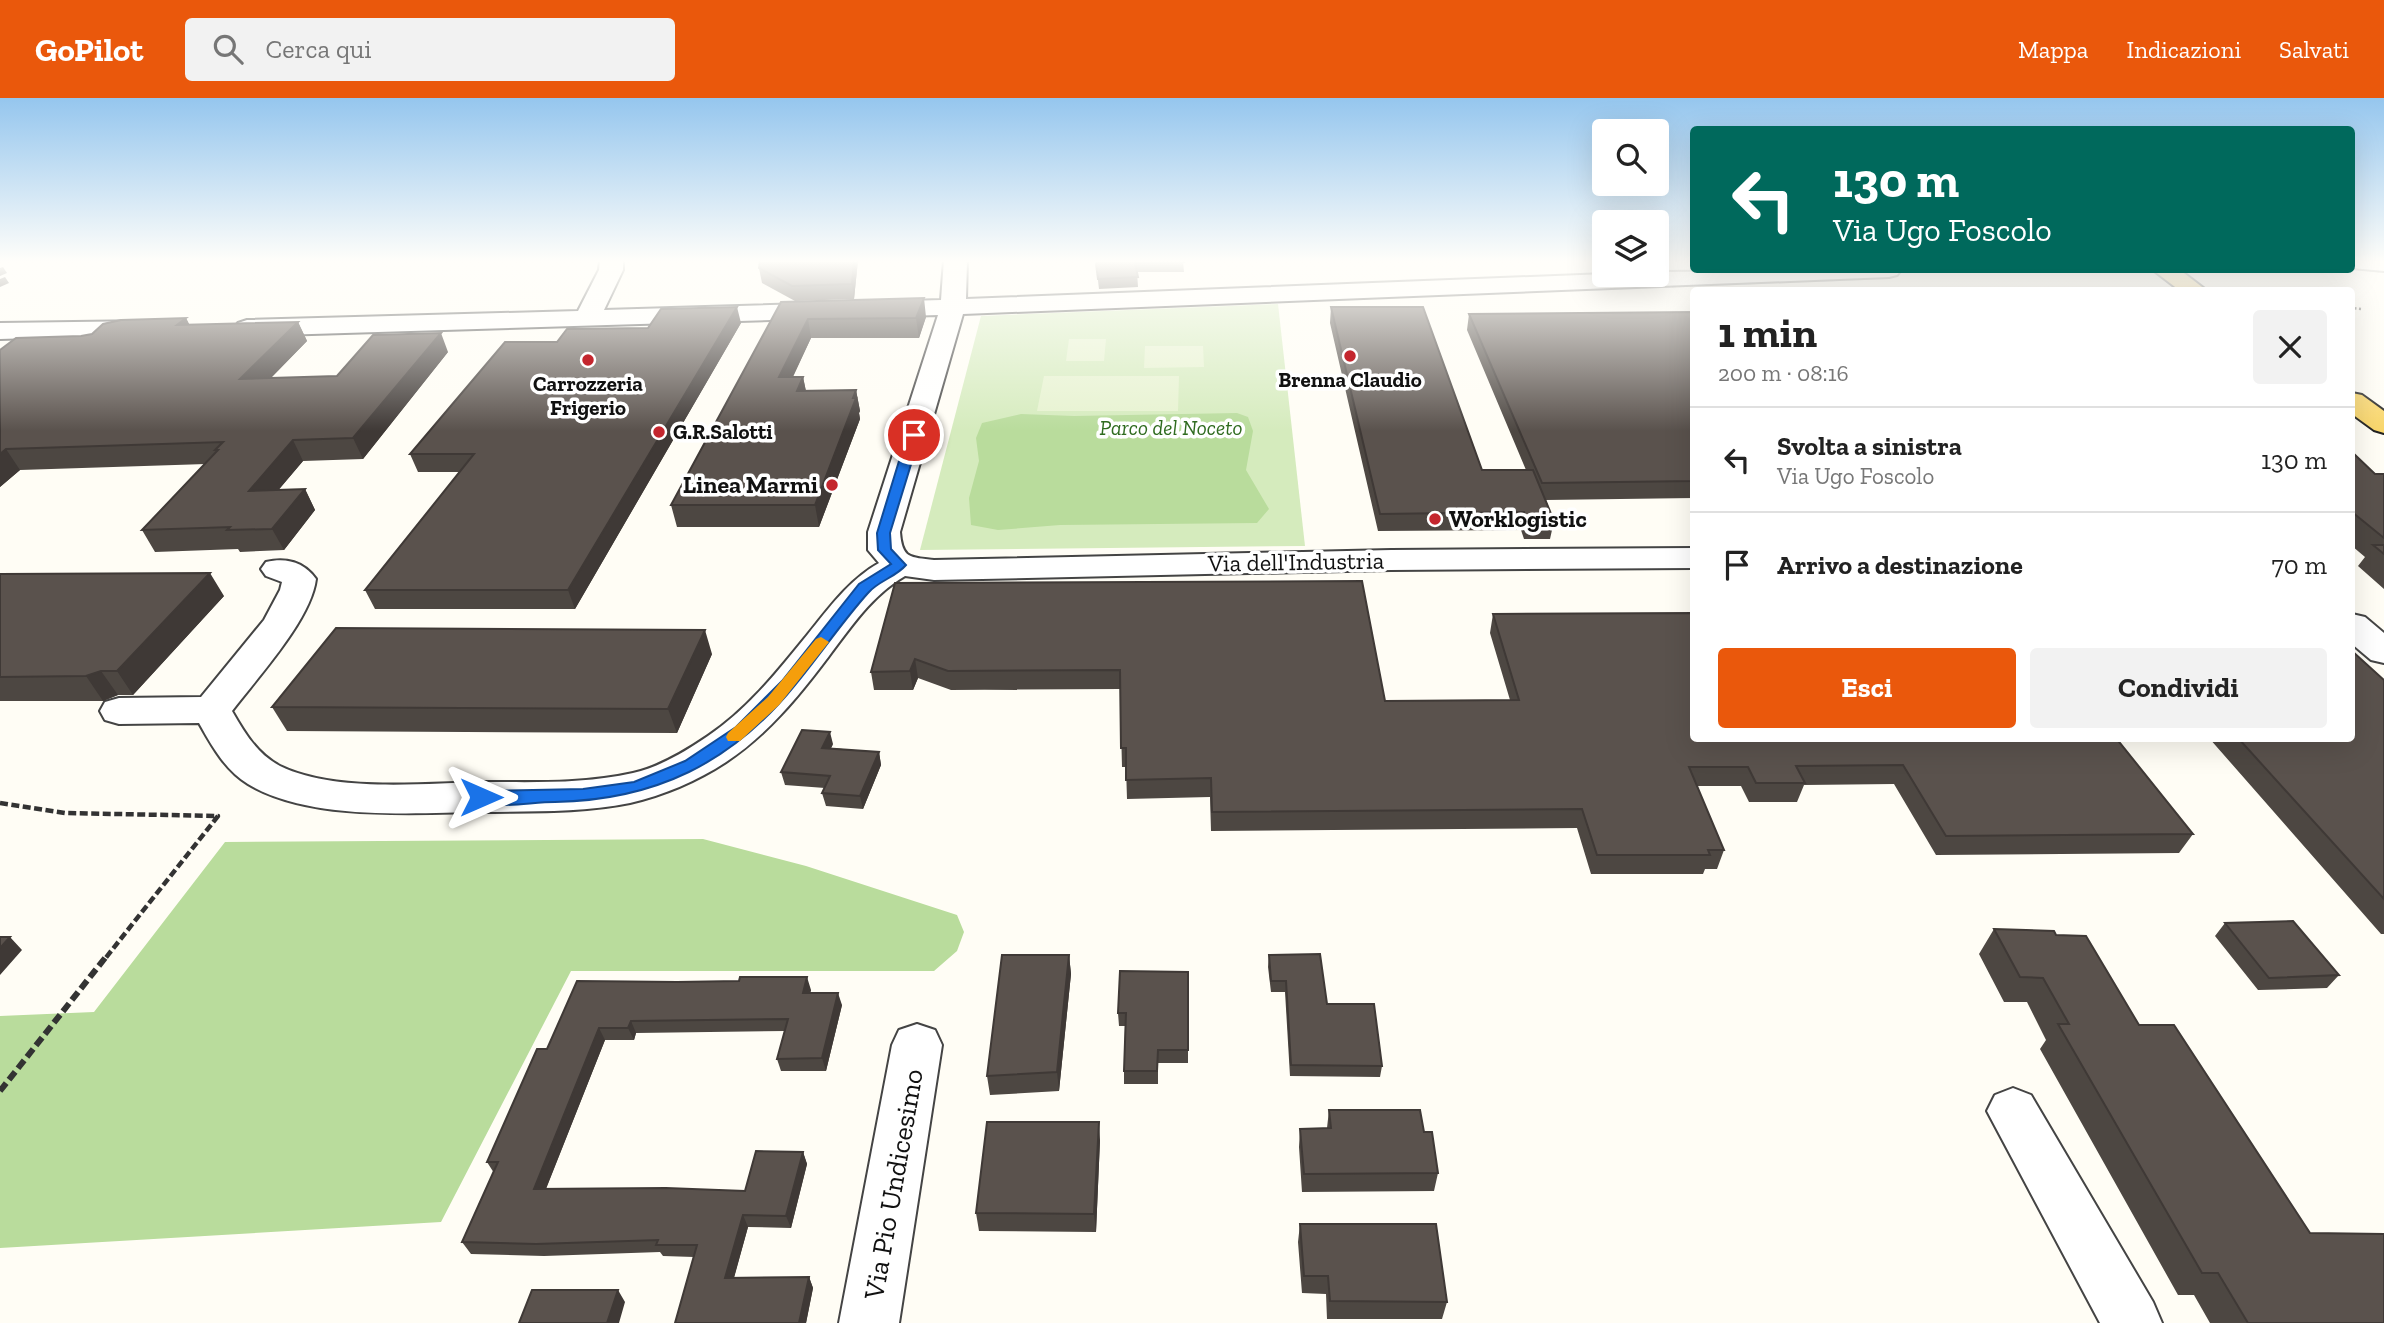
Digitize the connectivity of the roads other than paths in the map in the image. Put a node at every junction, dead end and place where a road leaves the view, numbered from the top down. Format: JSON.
{"nodes":[{"id":1,"x":615,"y":317,"type":"edge"},
{"id":2,"x":950,"y":317,"type":"edge"},
{"id":3,"x":587,"y":318,"type":"joint"},
{"id":4,"x":177,"y":328,"type":"edge"},
{"id":5,"x":218,"y":328,"type":"edge"},
{"id":6,"x":0,"y":331,"type":"edge"},
{"id":7,"x":2355,"y":403,"type":"edge"},
{"id":8,"x":2384,"y":424,"type":"edge"},
{"id":9,"x":1690,"y":558,"type":"edge"},
{"id":10,"x":899,"y":565,"type":"junction"},
{"id":11,"x":278,"y":569,"type":"dead end"},
{"id":12,"x":2355,"y":628,"type":"edge"},
{"id":13,"x":2384,"y":652,"type":"edge"},
{"id":14,"x":212,"y":710,"type":"junction"},
{"id":15,"x":119,"y":711,"type":"dead end"},
{"id":16,"x":917,"y":1045,"type":"dead end"},
{"id":17,"x":2013,"y":1111,"type":"dead end"},
{"id":18,"x":869,"y":1323,"type":"edge"},
{"id":19,"x":2132,"y":1323,"type":"edge"}],
"edges":[{"from":1,"to":3,"type":"street"},
{"from":2,"to":10,"type":"street"},
{"from":3,"to":5,"type":"street"},
{"from":4,"to":6,"type":"street"},
{"from":7,"to":8,"type":"main road"},
{"from":9,"to":10,"type":"street","name":"Via dell'Industria"},
{"from":10,"to":14,"type":"street"},
{"from":11,"to":14,"type":"street"},
{"from":12,"to":13,"type":"street"},
{"from":14,"to":15,"type":"street"},
{"from":16,"to":18,"type":"street","name":"Via Pio Undicesimo"},
{"from":17,"to":19,"type":"street"}]}
